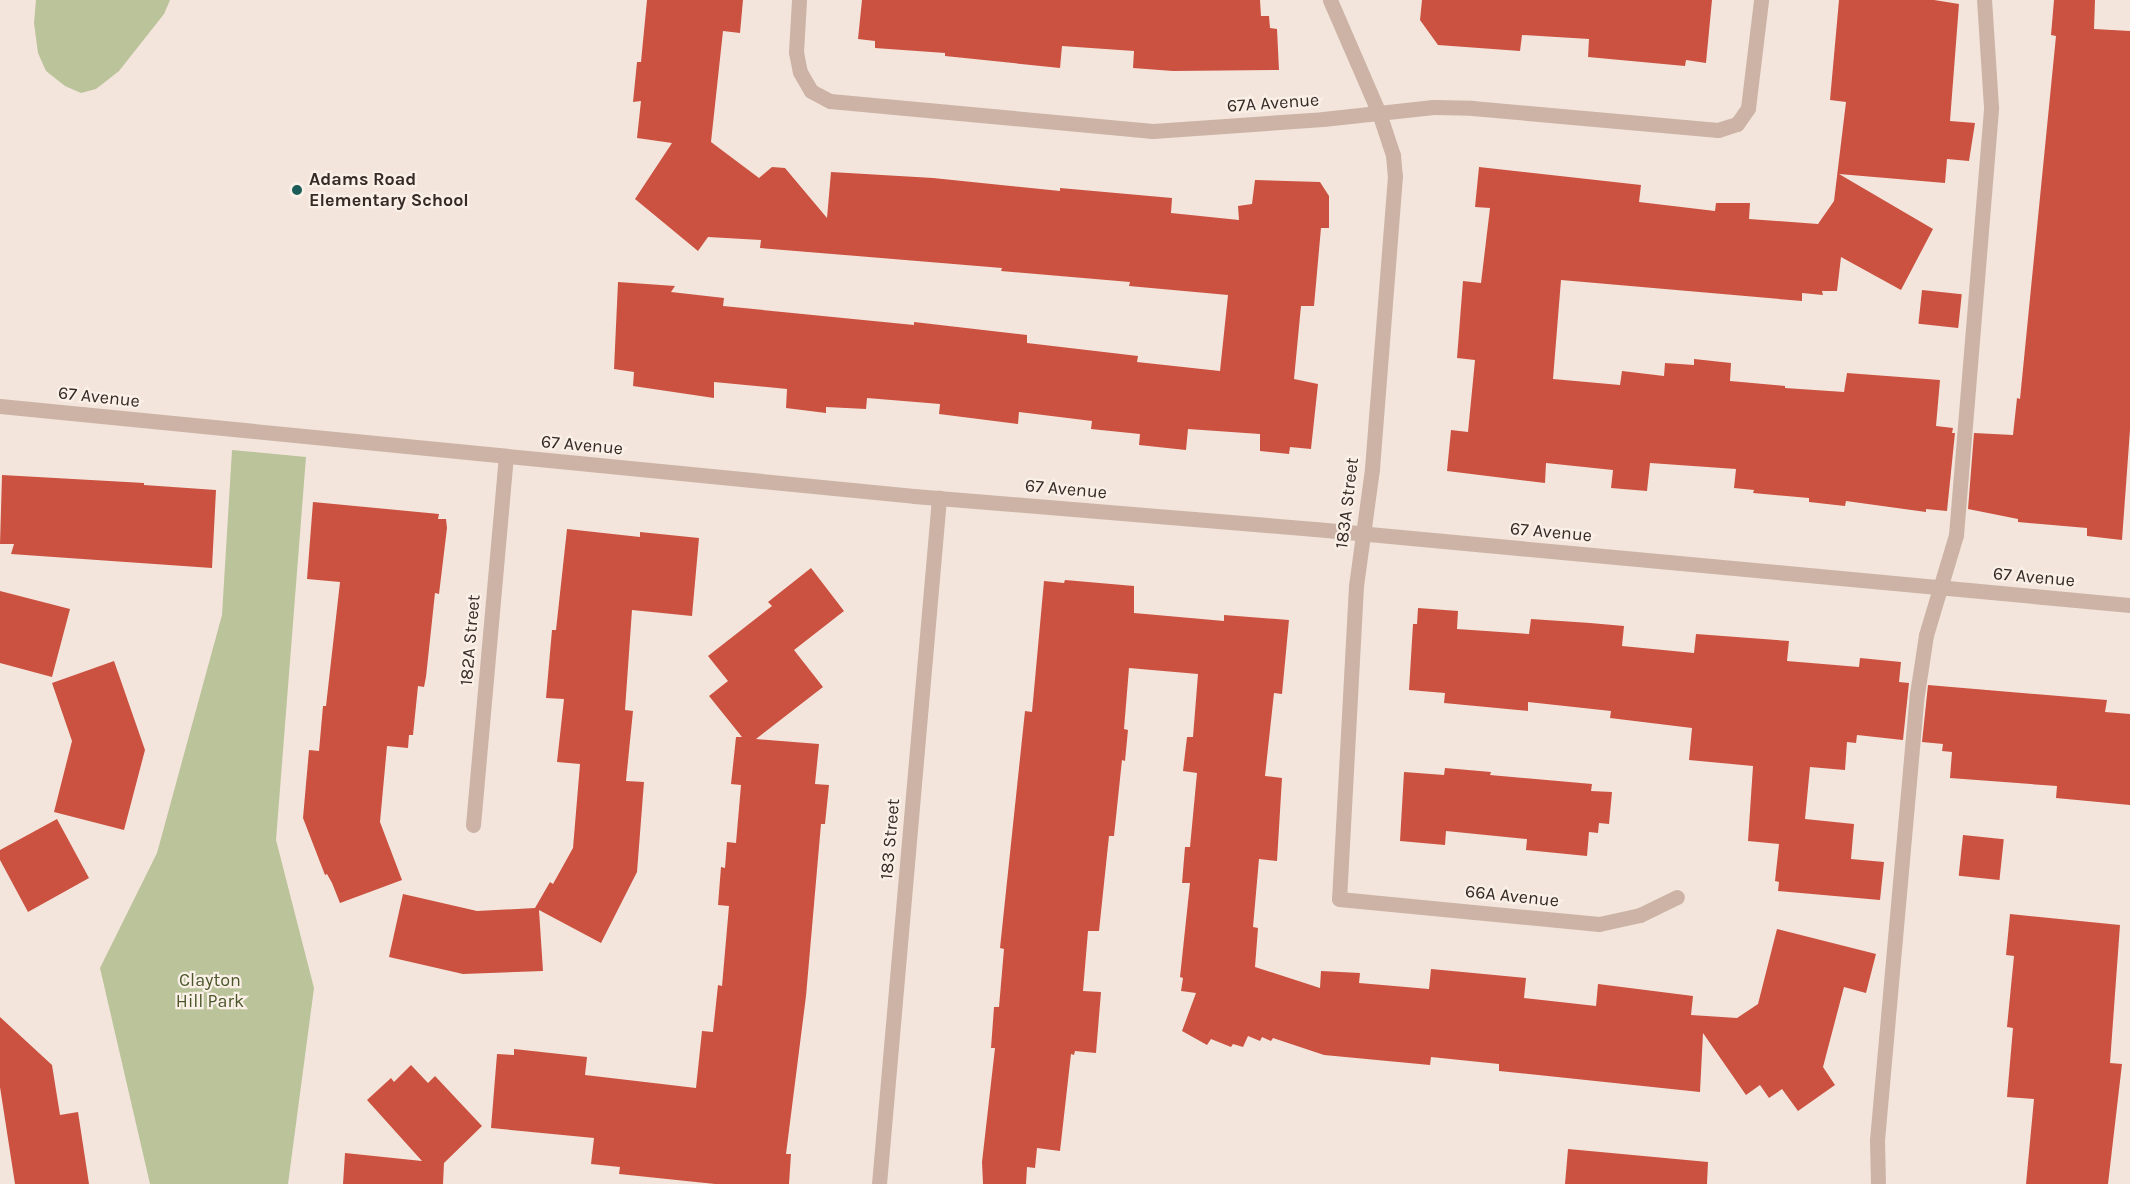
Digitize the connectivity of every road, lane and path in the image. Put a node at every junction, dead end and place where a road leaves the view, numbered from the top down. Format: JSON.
{"nodes":[{"id":1,"x":799,"y":0,"type":"edge"},
{"id":2,"x":1330,"y":0,"type":"edge"},
{"id":3,"x":1761,"y":0,"type":"edge"},
{"id":4,"x":1984,"y":0,"type":"edge"},
{"id":5,"x":1379,"y":113,"type":"junction"},
{"id":6,"x":0,"y":406,"type":"edge"},
{"id":7,"x":506,"y":458,"type":"junction"},
{"id":8,"x":939,"y":498,"type":"junction"},
{"id":9,"x":1364,"y":534,"type":"junction"},
{"id":10,"x":1939,"y":588,"type":"junction"},
{"id":11,"x":2130,"y":605,"type":"edge"},
{"id":12,"x":474,"y":825,"type":"dead end"},
{"id":13,"x":1677,"y":897,"type":"dead end"},
{"id":14,"x":1339,"y":899,"type":"joint"},
{"id":15,"x":879,"y":1184,"type":"edge"},
{"id":16,"x":1878,"y":1184,"type":"edge"}],
"edges":[{"from":1,"to":5,"type":"street","name":"67A Avenue"},
{"from":2,"to":5,"type":"street"},
{"from":3,"to":5,"type":"street","name":"67A Avenue"},
{"from":4,"to":10,"type":"street"},
{"from":5,"to":9,"type":"street","name":"183A Street"},
{"from":6,"to":7,"type":"street","name":"67 Avenue"},
{"from":7,"to":8,"type":"street","name":"67 Avenue"},
{"from":7,"to":12,"type":"street","name":"182A Street"},
{"from":8,"to":9,"type":"street","name":"67 Avenue"},
{"from":8,"to":15,"type":"street","name":"183 Street"},
{"from":9,"to":10,"type":"street","name":"67 Avenue"},
{"from":9,"to":14,"type":"street","name":"183A Street"},
{"from":10,"to":11,"type":"street","name":"67 Avenue"},
{"from":10,"to":16,"type":"street"},
{"from":13,"to":14,"type":"street","name":"66A Avenue"}]}
